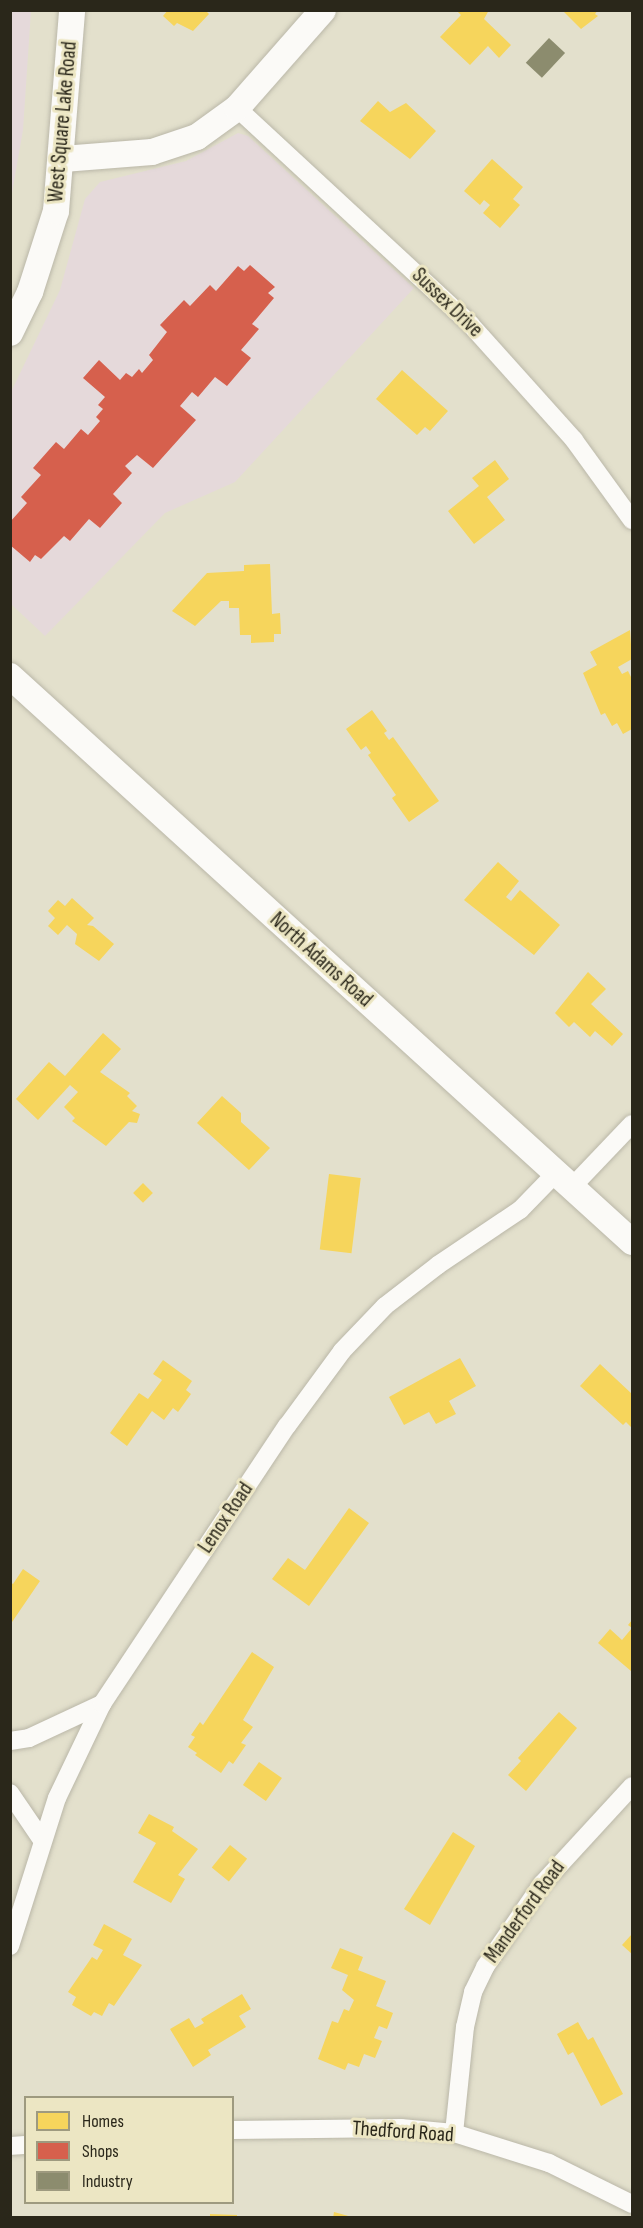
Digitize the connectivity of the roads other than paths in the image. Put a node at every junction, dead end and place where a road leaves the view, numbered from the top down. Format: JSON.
{"nodes":[{"id":1,"x":72,"y":10,"type":"edge"},
{"id":2,"x":324,"y":10,"type":"edge"},
{"id":3,"x":237,"y":108,"type":"junction"},
{"id":4,"x":63,"y":159,"type":"junction"},
{"id":5,"x":10,"y":333,"type":"edge"},
{"id":6,"x":633,"y":520,"type":"edge"},
{"id":7,"x":10,"y":676,"type":"edge"},
{"id":8,"x":633,"y":1125,"type":"edge"},
{"id":9,"x":564,"y":1180,"type":"junction"},
{"id":10,"x":633,"y":1242,"type":"edge"},
{"id":11,"x":102,"y":1704,"type":"junction"},
{"id":12,"x":10,"y":1741,"type":"edge"},
{"id":13,"x":633,"y":1785,"type":"edge"},
{"id":14,"x":10,"y":1793,"type":"edge"},
{"id":15,"x":42,"y":1840,"type":"junction"},
{"id":16,"x":10,"y":1946,"type":"edge"},
{"id":17,"x":234,"y":2130,"type":"edge"},
{"id":18,"x":454,"y":2133,"type":"junction"},
{"id":19,"x":633,"y":2204,"type":"edge"}],
"edges":[{"from":1,"to":4,"type":"street","name":"West Square Lake Road"},
{"from":2,"to":3,"type":"street"},
{"from":3,"to":4,"type":"street"},
{"from":3,"to":6,"type":"street","name":"Sussex Drive"},
{"from":4,"to":5,"type":"street","name":"West Square Lake Road"},
{"from":7,"to":9,"type":"street","name":"North Adams Road"},
{"from":8,"to":9,"type":"street","name":"Lenox Road"},
{"from":9,"to":10,"type":"street","name":"North Adams Road"},
{"from":9,"to":11,"type":"street","name":"Lenox Road"},
{"from":11,"to":12,"type":"street"},
{"from":11,"to":15,"type":"street","name":"Lenox Road"},
{"from":13,"to":18,"type":"street","name":"Manderford Road"},
{"from":14,"to":15,"type":"street"},
{"from":15,"to":16,"type":"street","name":"Lenox Road"},
{"from":17,"to":18,"type":"street","name":"Thedford Road"},
{"from":18,"to":19,"type":"street","name":"Thedford Road"}]}
